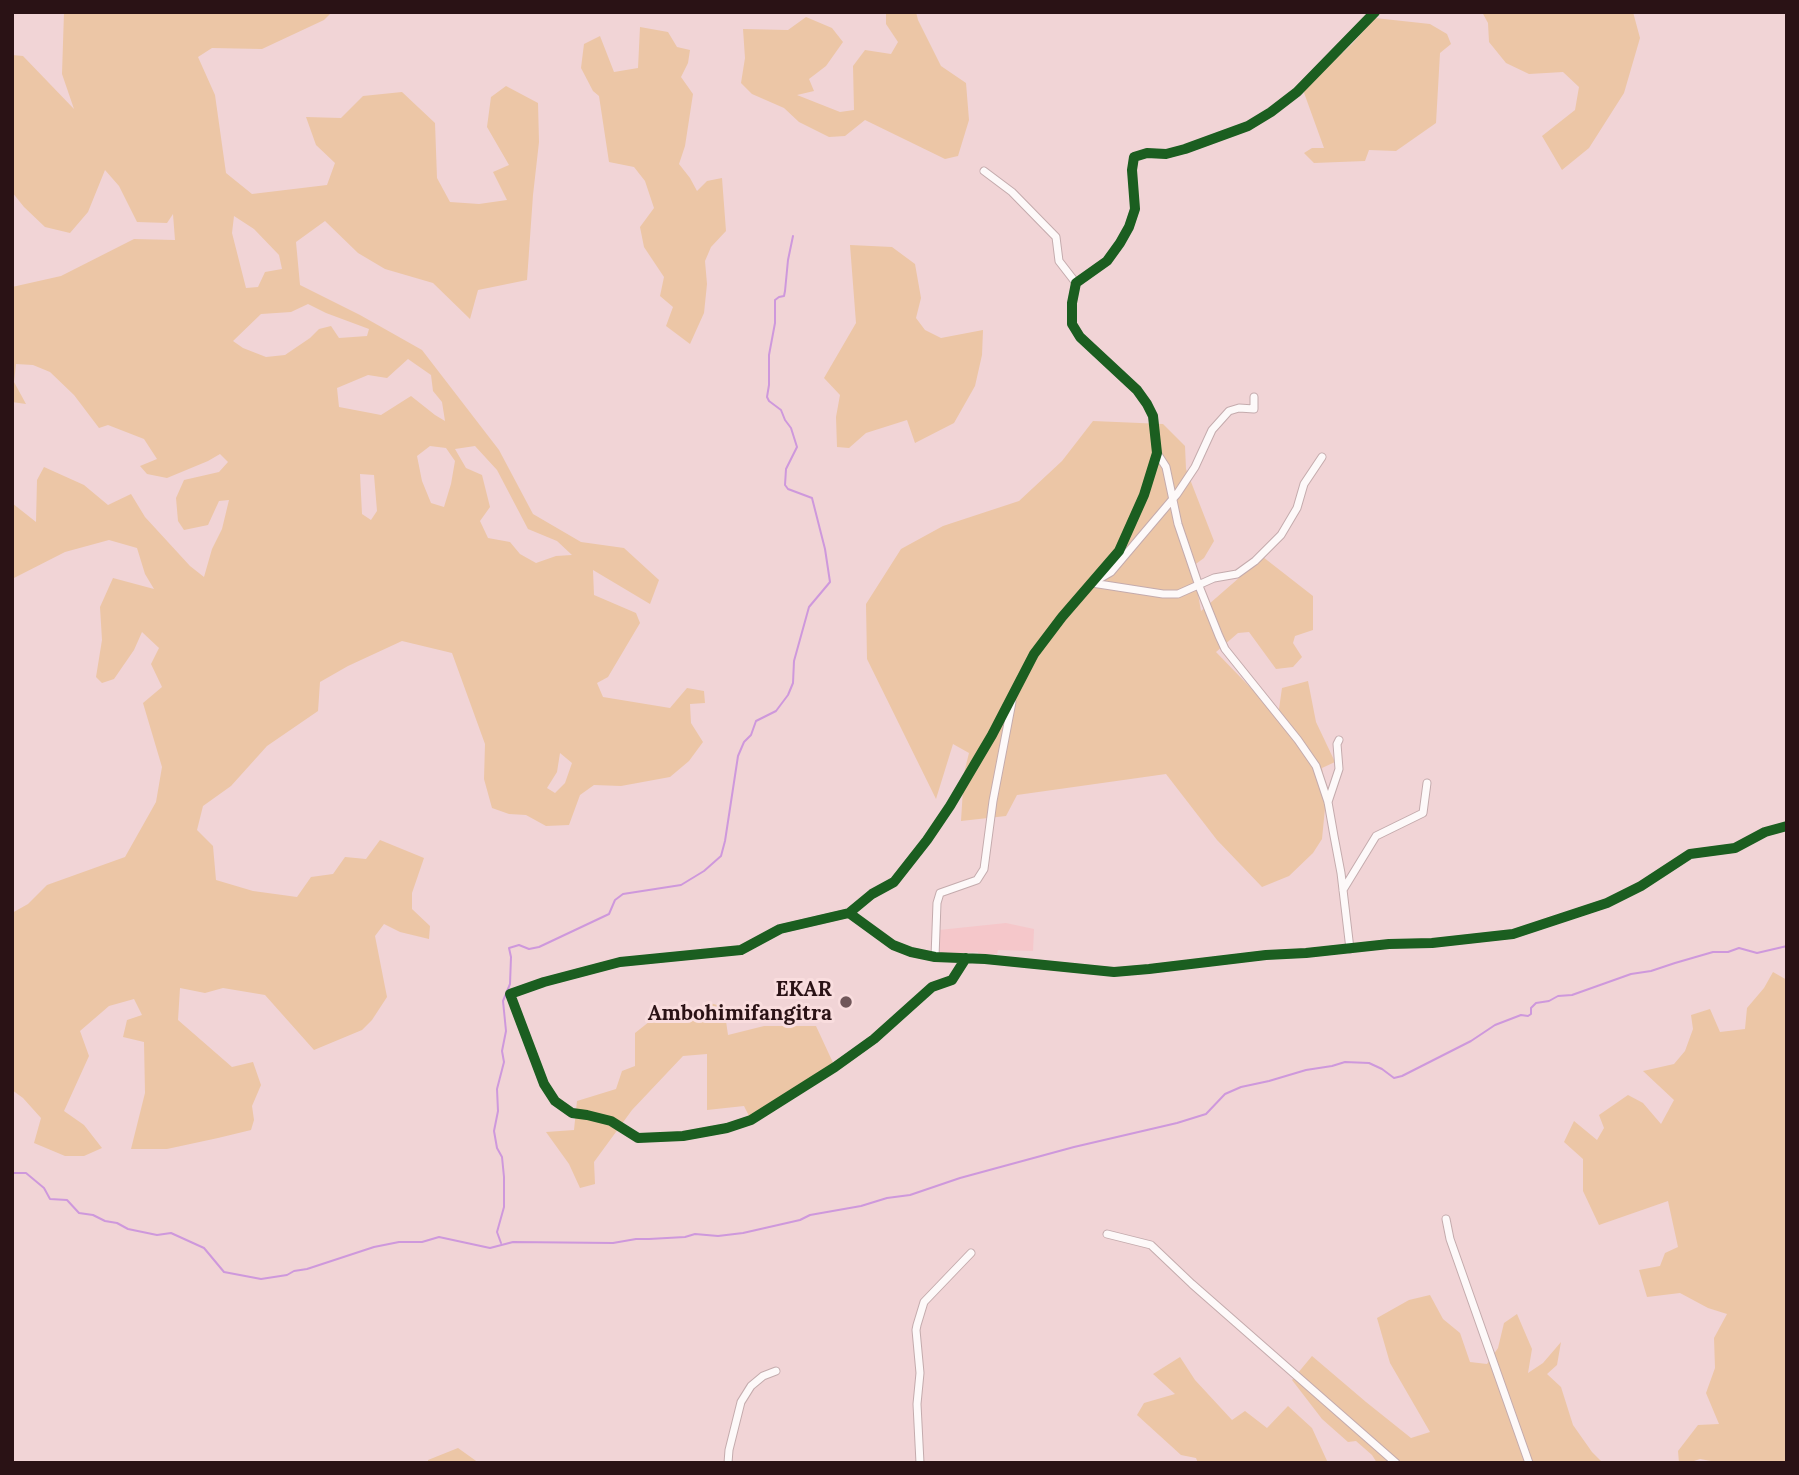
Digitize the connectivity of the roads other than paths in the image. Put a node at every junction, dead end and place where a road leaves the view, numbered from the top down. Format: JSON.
{"nodes":[{"id":1,"x":1375,"y":12,"type":"edge"},
{"id":2,"x":984,"y":172,"type":"dead end"},
{"id":3,"x":1076,"y":283,"type":"junction"},
{"id":4,"x":1254,"y":397,"type":"dead end"},
{"id":5,"x":1157,"y":453,"type":"junction"},
{"id":6,"x":1322,"y":457,"type":"dead end"},
{"id":7,"x":1172,"y":500,"type":"junction"},
{"id":8,"x":1092,"y":583,"type":"junction"},
{"id":9,"x":1199,"y":586,"type":"junction"},
{"id":10,"x":1013,"y":694,"type":"junction"},
{"id":11,"x":1339,"y":740,"type":"dead end"},
{"id":12,"x":1427,"y":783,"type":"dead end"},
{"id":13,"x":1328,"y":802,"type":"junction"},
{"id":14,"x":1787,"y":826,"type":"edge"},
{"id":15,"x":1343,"y":890,"type":"junction"},
{"id":16,"x":849,"y":913,"type":"junction"},
{"id":17,"x":1350,"y":950,"type":"junction"},
{"id":18,"x":935,"y":957,"type":"junction"},
{"id":19,"x":966,"y":958,"type":"junction"},
{"id":20,"x":1446,"y":1219,"type":"dead end"},
{"id":21,"x":1107,"y":1234,"type":"dead end"},
{"id":22,"x":971,"y":1253,"type":"dead end"},
{"id":23,"x":776,"y":1371,"type":"dead end"},
{"id":24,"x":728,"y":1463,"type":"edge"},
{"id":25,"x":920,"y":1463,"type":"edge"},
{"id":26,"x":1396,"y":1463,"type":"edge"},
{"id":27,"x":1529,"y":1463,"type":"edge"}],
"edges":[{"from":1,"to":3,"type":"street"},
{"from":2,"to":3,"type":"street"},
{"from":3,"to":5,"type":"street"},
{"from":4,"to":7,"type":"street"},
{"from":5,"to":7,"type":"street"},
{"from":5,"to":8,"type":"street"},
{"from":6,"to":9,"type":"street"},
{"from":7,"to":8,"type":"street"},
{"from":7,"to":9,"type":"street"},
{"from":8,"to":9,"type":"street"},
{"from":8,"to":10,"type":"street"},
{"from":9,"to":13,"type":"street"},
{"from":10,"to":16,"type":"street"},
{"from":10,"to":18,"type":"street"},
{"from":11,"to":13,"type":"street"},
{"from":12,"to":15,"type":"street"},
{"from":13,"to":15,"type":"street"},
{"from":14,"to":17,"type":"street"},
{"from":15,"to":17,"type":"street"},
{"from":16,"to":18,"type":"street"},
{"from":16,"to":19,"type":"street"},
{"from":17,"to":19,"type":"street"},
{"from":18,"to":19,"type":"street"},
{"from":20,"to":27,"type":"street"},
{"from":21,"to":26,"type":"street"},
{"from":22,"to":25,"type":"street"},
{"from":23,"to":24,"type":"street"}]}
